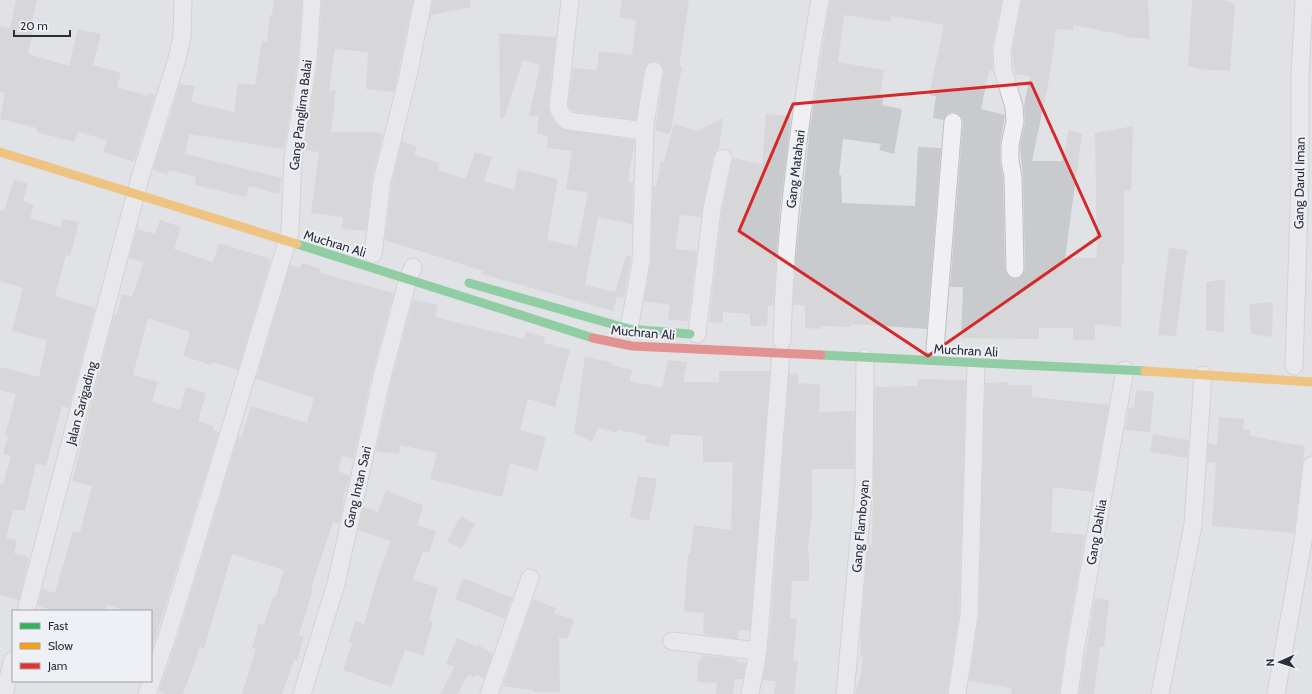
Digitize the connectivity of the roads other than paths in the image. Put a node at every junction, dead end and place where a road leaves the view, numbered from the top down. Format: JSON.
{"nodes":[{"id":1,"x":183,"y":0,"type":"edge"},
{"id":2,"x":312,"y":0,"type":"edge"},
{"id":3,"x":423,"y":0,"type":"edge"},
{"id":4,"x":570,"y":0,"type":"edge"},
{"id":5,"x":820,"y":0,"type":"edge"},
{"id":6,"x":1012,"y":0,"type":"edge"},
{"id":7,"x":1304,"y":0,"type":"edge"},
{"id":8,"x":654,"y":71,"type":"dead end"},
{"id":9,"x":953,"y":122,"type":"dead end"},
{"id":10,"x":645,"y":131,"type":"junction"},
{"id":11,"x":0,"y":152,"type":"edge"},
{"id":12,"x":723,"y":158,"type":"dead end"},
{"id":13,"x":138,"y":185,"type":"junction"},
{"id":14,"x":212,"y":204,"type":"dead end"},
{"id":15,"x":209,"y":217,"type":"junction"},
{"id":16,"x":289,"y":233,"type":"junction"},
{"id":17,"x":373,"y":254,"type":"dead end"},
{"id":18,"x":1015,"y":269,"type":"dead end"},
{"id":19,"x":412,"y":270,"type":"junction"},
{"id":20,"x":459,"y":280,"type":"dead end"},
{"id":21,"x":629,"y":329,"type":"junction"},
{"id":22,"x":701,"y":334,"type":"joint"},
{"id":23,"x":782,"y":343,"type":"junction"},
{"id":24,"x":935,"y":349,"type":"dead end"},
{"id":25,"x":865,"y":358,"type":"junction"},
{"id":26,"x":976,"y":364,"type":"junction"},
{"id":27,"x":1295,"y":366,"type":"dead end"},
{"id":28,"x":1124,"y":370,"type":"junction"},
{"id":29,"x":1203,"y":375,"type":"junction"},
{"id":30,"x":1312,"y":382,"type":"edge"},
{"id":31,"x":1312,"y":465,"type":"edge"},
{"id":32,"x":530,"y":578,"type":"dead end"},
{"id":33,"x":26,"y":610,"type":"edge"},
{"id":34,"x":672,"y":641,"type":"dead end"},
{"id":35,"x":758,"y":651,"type":"junction"},
{"id":36,"x":12,"y":664,"type":"edge"},
{"id":37,"x":152,"y":680,"type":"edge"},
{"id":38,"x":151,"y":682,"type":"edge"},
{"id":39,"x":4,"y":694,"type":"edge"},
{"id":40,"x":147,"y":694,"type":"edge"},
{"id":41,"x":302,"y":694,"type":"edge"},
{"id":42,"x":488,"y":694,"type":"edge"},
{"id":43,"x":750,"y":694,"type":"edge"},
{"id":44,"x":845,"y":694,"type":"edge"},
{"id":45,"x":957,"y":694,"type":"edge"},
{"id":46,"x":1069,"y":694,"type":"edge"},
{"id":47,"x":1160,"y":694,"type":"edge"},
{"id":48,"x":1276,"y":694,"type":"edge"}],
"edges":[{"from":1,"to":13,"type":"street","name":"Jalan Sarigading"},
{"from":2,"to":16,"type":"street","name":"Gang Panglima Balai"},
{"from":3,"to":17,"type":"street"},
{"from":4,"to":10,"type":"street"},
{"from":5,"to":23,"type":"street","name":"Gang Matahari"},
{"from":6,"to":18,"type":"street"},
{"from":7,"to":27,"type":"street","name":"Gang Darul Iman"},
{"from":8,"to":10,"type":"street"},
{"from":9,"to":24,"type":"street"},
{"from":10,"to":21,"type":"street"},
{"from":11,"to":13,"type":"street","name":"Muchran Ali"},
{"from":12,"to":22,"type":"street"},
{"from":13,"to":15,"type":"street","name":"Muchran Ali"},
{"from":13,"to":33,"type":"street","name":"Jalan Sarigading"},
{"from":14,"to":15,"type":"street"},
{"from":15,"to":16,"type":"street","name":"Muchran Ali"},
{"from":16,"to":19,"type":"street","name":"Muchran Ali"},
{"from":16,"to":37,"type":"street","name":"Gang Panglima Balai"},
{"from":19,"to":23,"type":"street","name":"Muchran Ali"},
{"from":19,"to":41,"type":"street","name":"Gang Intan Sari"},
{"from":20,"to":21,"type":"street","name":"Muchran Ali"},
{"from":21,"to":22,"type":"street","name":"Muchran Ali"},
{"from":23,"to":25,"type":"street","name":"Muchran Ali"},
{"from":23,"to":35,"type":"street","name":"Gang Matahari"},
{"from":25,"to":26,"type":"street","name":"Muchran Ali"},
{"from":25,"to":44,"type":"street","name":"Gang Flamboyan"},
{"from":26,"to":28,"type":"street","name":"Muchran Ali"},
{"from":26,"to":45,"type":"street"},
{"from":28,"to":29,"type":"street","name":"Muchran Ali"},
{"from":28,"to":46,"type":"street","name":"Gang Dahlia"},
{"from":29,"to":30,"type":"street","name":"Muchran Ali"},
{"from":29,"to":47,"type":"street"},
{"from":31,"to":48,"type":"street"},
{"from":32,"to":42,"type":"street"},
{"from":34,"to":35,"type":"street"},
{"from":35,"to":43,"type":"street","name":"Gang Matahari"},
{"from":36,"to":39,"type":"street"},
{"from":38,"to":40,"type":"street","name":"Gang Panglima Balai"}]}
